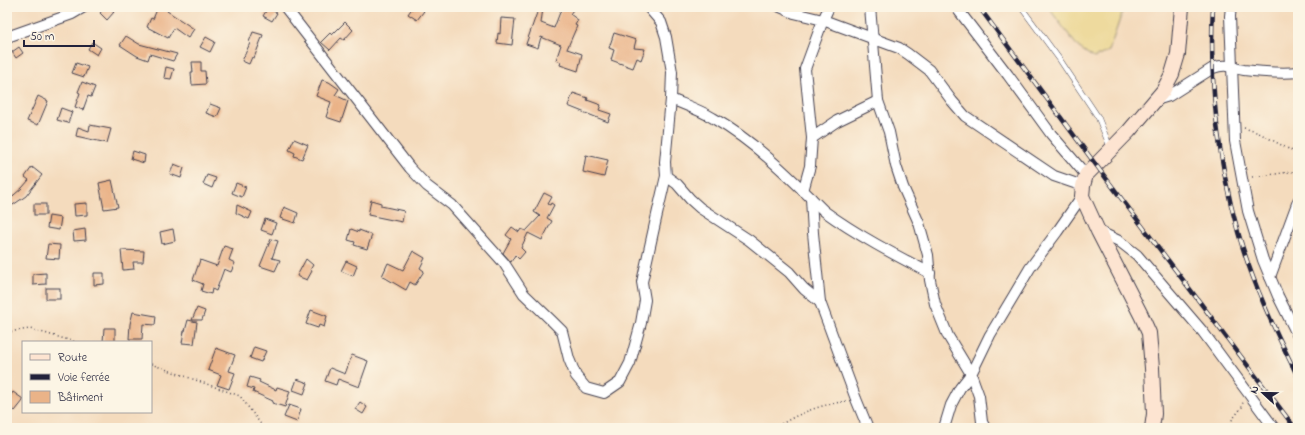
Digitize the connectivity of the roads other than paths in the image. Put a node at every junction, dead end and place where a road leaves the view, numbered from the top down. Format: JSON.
{"nodes":[{"id":1,"x":84,"y":7,"type":"edge"},
{"id":2,"x":286,"y":7,"type":"edge"},
{"id":3,"x":648,"y":7,"type":"edge"},
{"id":4,"x":780,"y":7,"type":"edge"},
{"id":5,"x":829,"y":7,"type":"edge"},
{"id":6,"x":870,"y":7,"type":"edge"},
{"id":7,"x":956,"y":7,"type":"edge"},
{"id":8,"x":1021,"y":7,"type":"edge"},
{"id":9,"x":1182,"y":7,"type":"edge"},
{"id":10,"x":1231,"y":7,"type":"edge"},
{"id":11,"x":823,"y":20,"type":"junction"},
{"id":12,"x":7,"y":37,"type":"edge"},
{"id":13,"x":873,"y":39,"type":"junction"},
{"id":14,"x":1232,"y":67,"type":"junction"},
{"id":15,"x":1298,"y":72,"type":"edge"},
{"id":16,"x":671,"y":99,"type":"junction"},
{"id":17,"x":878,"y":101,"type":"junction"},
{"id":18,"x":1154,"y":101,"type":"junction"},
{"id":19,"x":812,"y":138,"type":"junction"},
{"id":20,"x":1111,"y":150,"type":"junction"},
{"id":21,"x":666,"y":176,"type":"junction"},
{"id":22,"x":1084,"y":186,"type":"junction"},
{"id":23,"x":803,"y":191,"type":"junction"},
{"id":24,"x":811,"y":198,"type":"junction"},
{"id":25,"x":1298,"y":201,"type":"edge"},
{"id":26,"x":1098,"y":231,"type":"junction"},
{"id":27,"x":930,"y":273,"type":"junction"},
{"id":28,"x":1270,"y":277,"type":"junction"},
{"id":29,"x":820,"y":302,"type":"junction"},
{"id":30,"x":1298,"y":336,"type":"edge"},
{"id":31,"x":971,"y":374,"type":"junction"},
{"id":32,"x":868,"y":428,"type":"edge"},
{"id":33,"x":944,"y":428,"type":"edge"},
{"id":34,"x":984,"y":428,"type":"edge"},
{"id":35,"x":1152,"y":428,"type":"edge"},
{"id":36,"x":1274,"y":428,"type":"edge"}],
"edges":[{"from":1,"to":12,"type":"street"},
{"from":2,"to":21,"type":"street"},
{"from":3,"to":16,"type":"street"},
{"from":4,"to":11,"type":"street"},
{"from":5,"to":11,"type":"street"},
{"from":6,"to":13,"type":"street"},
{"from":7,"to":22,"type":"street"},
{"from":8,"to":20,"type":"lane"},
{"from":9,"to":18,"type":"street"},
{"from":10,"to":14,"type":"street"},
{"from":11,"to":13,"type":"street"},
{"from":11,"to":19,"type":"street"},
{"from":13,"to":17,"type":"street"},
{"from":13,"to":22,"type":"street"},
{"from":14,"to":15,"type":"street"},
{"from":14,"to":18,"type":"street"},
{"from":14,"to":28,"type":"street"},
{"from":16,"to":21,"type":"street"},
{"from":16,"to":23,"type":"street"},
{"from":17,"to":19,"type":"street"},
{"from":17,"to":27,"type":"street"},
{"from":18,"to":20,"type":"street"},
{"from":19,"to":23,"type":"street"},
{"from":20,"to":22,"type":"street"},
{"from":21,"to":29,"type":"street"},
{"from":22,"to":26,"type":"street"},
{"from":22,"to":31,"type":"street"},
{"from":23,"to":24,"type":"street"},
{"from":24,"to":27,"type":"street"},
{"from":24,"to":29,"type":"street"},
{"from":25,"to":28,"type":"street"},
{"from":26,"to":35,"type":"street"},
{"from":26,"to":36,"type":"street"},
{"from":27,"to":31,"type":"street"},
{"from":28,"to":30,"type":"street"},
{"from":29,"to":32,"type":"street"},
{"from":31,"to":33,"type":"street"},
{"from":31,"to":34,"type":"street"}]}
